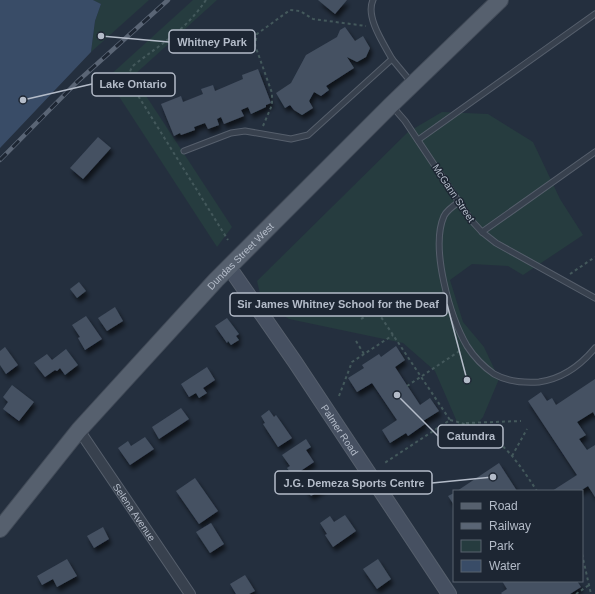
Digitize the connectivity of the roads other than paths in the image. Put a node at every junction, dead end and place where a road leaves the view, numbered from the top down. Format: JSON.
{"nodes":[{"id":1,"x":373,"y":0,"type":"edge"},
{"id":2,"x":500,"y":0,"type":"edge"},
{"id":3,"x":595,"y":14,"type":"edge"},
{"id":4,"x":392,"y":59,"type":"junction"},
{"id":5,"x":413,"y":84,"type":"junction"},
{"id":6,"x":391,"y":106,"type":"junction"},
{"id":7,"x":418,"y":140,"type":"junction"},
{"id":8,"x":184,"y":151,"type":"dead end"},
{"id":9,"x":595,"y":152,"type":"edge"},
{"id":10,"x":459,"y":202,"type":"junction"},
{"id":11,"x":482,"y":232,"type":"junction"},
{"id":12,"x":229,"y":267,"type":"junction"},
{"id":13,"x":595,"y":298,"type":"edge"},
{"id":14,"x":595,"y":348,"type":"edge"},
{"id":15,"x":78,"y":430,"type":"junction"},
{"id":16,"x":0,"y":529,"type":"edge"},
{"id":17,"x":190,"y":594,"type":"edge"},
{"id":18,"x":449,"y":594,"type":"edge"}],
"edges":[{"from":1,"to":4,"type":"lane"},
{"from":2,"to":5,"type":"main road","name":"Dundas Street West"},
{"from":3,"to":7,"type":"lane"},
{"from":4,"to":5,"type":"lane"},
{"from":4,"to":8,"type":"lane"},
{"from":5,"to":6,"type":"main road","name":"Dundas Street West"},
{"from":6,"to":7,"type":"lane","name":"McGann Street"},
{"from":6,"to":12,"type":"main road","name":"Dundas Street West"},
{"from":7,"to":10,"type":"lane","name":"McGann Street"},
{"from":9,"to":11,"type":"lane"},
{"from":10,"to":11,"type":"lane","name":"McGann Street"},
{"from":10,"to":14,"type":"lane"},
{"from":11,"to":13,"type":"lane","name":"McGann Street"},
{"from":12,"to":15,"type":"main road","name":"Dundas Street West"},
{"from":12,"to":18,"type":"street","name":"Palmer Road"},
{"from":15,"to":16,"type":"main road","name":"Dundas Street West"},
{"from":15,"to":17,"type":"street","name":"Selena Avenue"}]}
